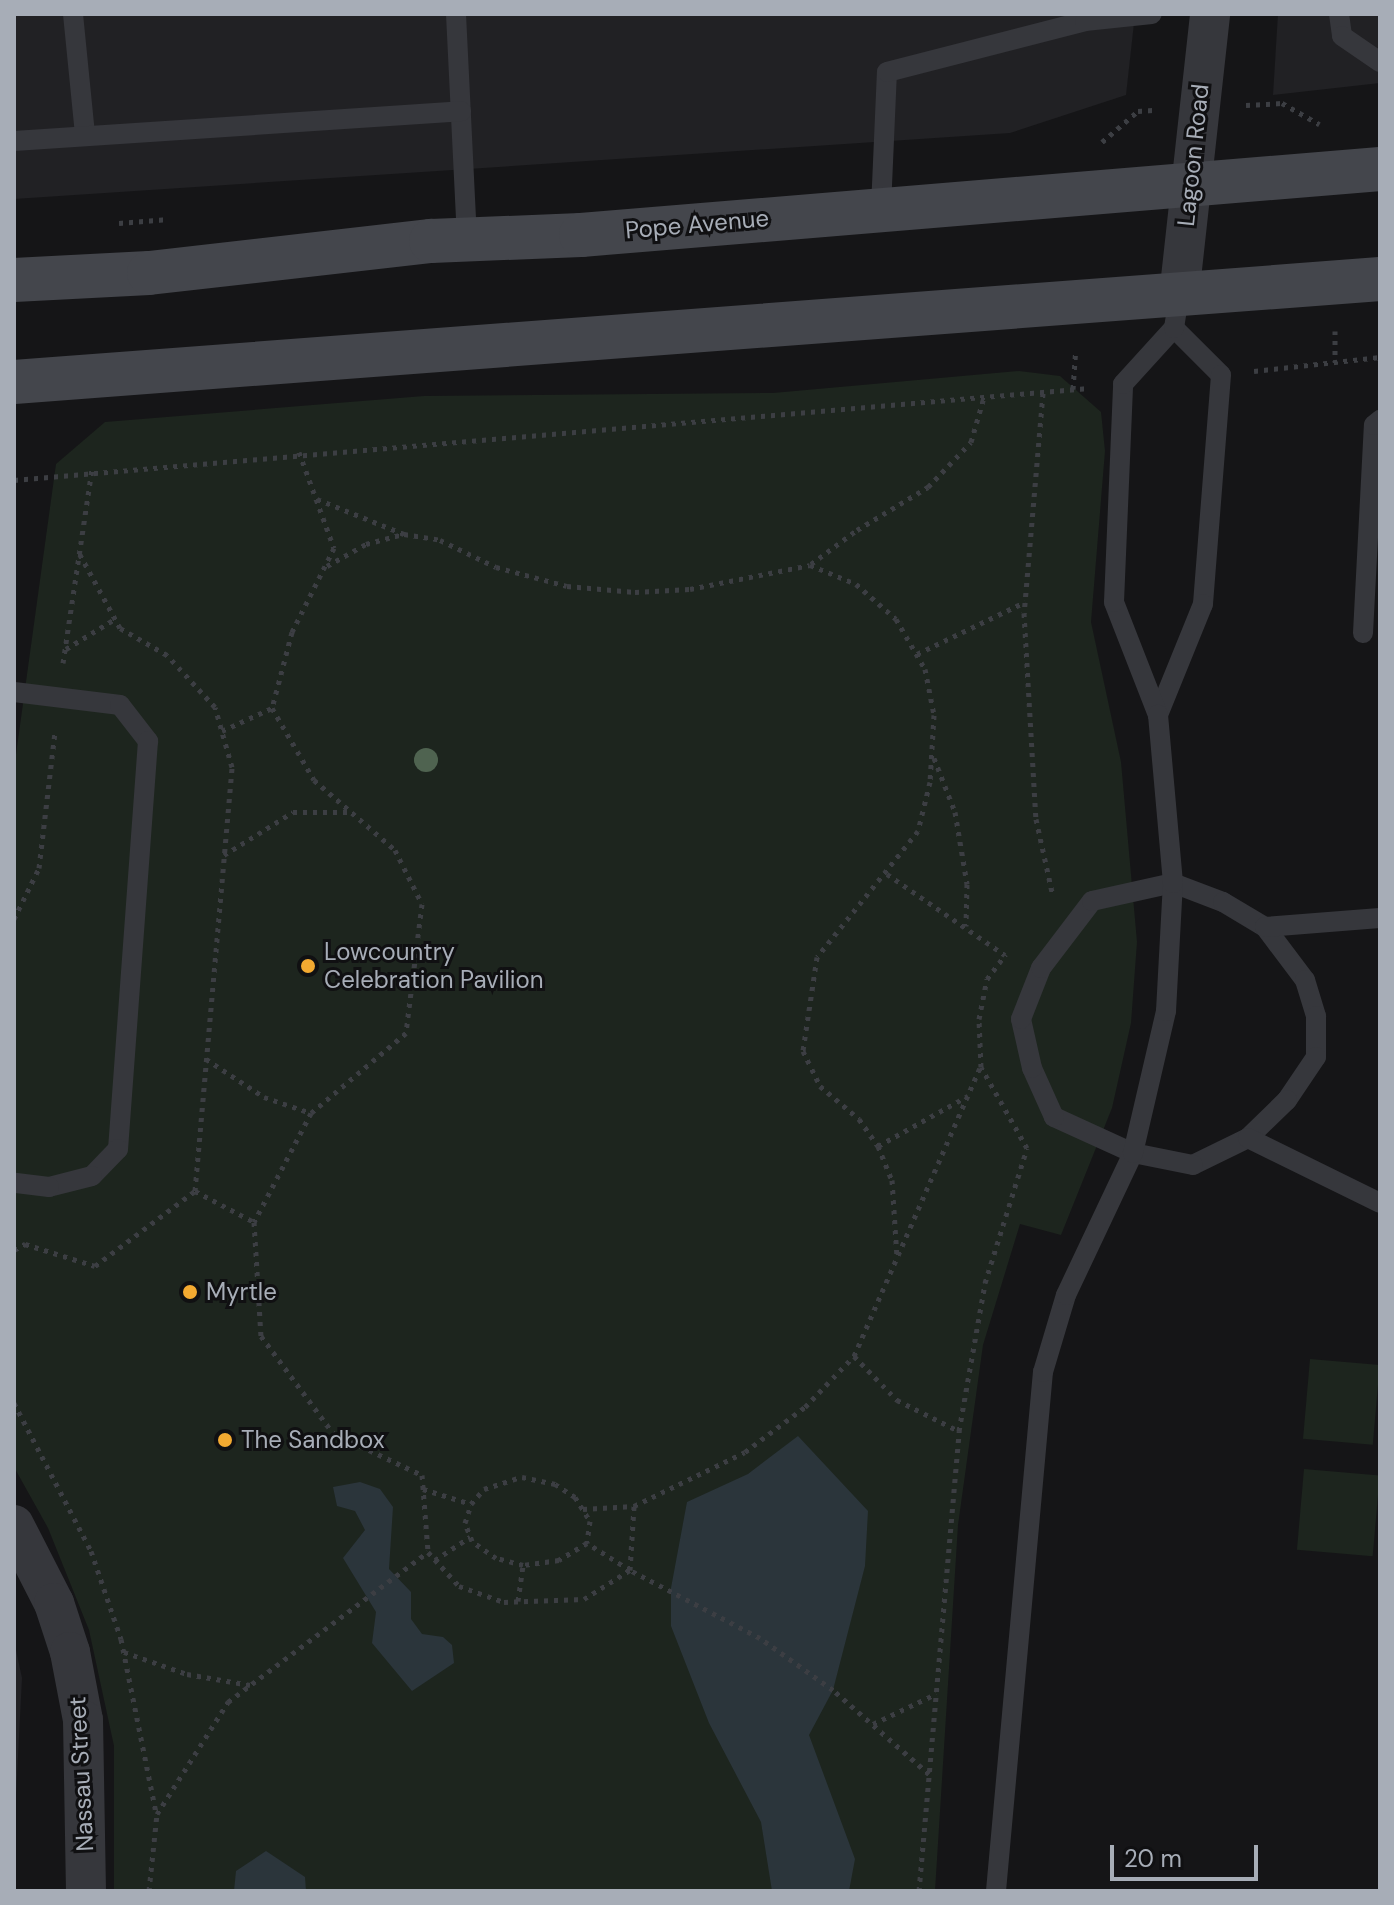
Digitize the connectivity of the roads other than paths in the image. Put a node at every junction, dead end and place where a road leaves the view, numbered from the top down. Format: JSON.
{"nodes":[{"id":1,"x":73,"y":14,"type":"edge"},
{"id":2,"x":456,"y":14,"type":"edge"},
{"id":3,"x":1152,"y":14,"type":"edge"},
{"id":4,"x":1210,"y":14,"type":"edge"},
{"id":5,"x":1339,"y":14,"type":"edge"},
{"id":6,"x":1380,"y":62,"type":"edge"},
{"id":7,"x":461,"y":111,"type":"junction"},
{"id":8,"x":85,"y":135,"type":"junction"},
{"id":9,"x":14,"y":141,"type":"edge"},
{"id":10,"x":1380,"y":169,"type":"edge"},
{"id":11,"x":1188,"y":185,"type":"junction"},
{"id":12,"x":881,"y":208,"type":"junction"},
{"id":13,"x":467,"y":240,"type":"junction"},
{"id":14,"x":1380,"y":279,"type":"edge"},
{"id":15,"x":14,"y":280,"type":"edge"},
{"id":16,"x":1177,"y":312,"type":"junction"},
{"id":17,"x":14,"y":382,"type":"edge"},
{"id":18,"x":1380,"y":420,"type":"edge"},
{"id":19,"x":1363,"y":633,"type":"dead end"},
{"id":20,"x":14,"y":692,"type":"edge"},
{"id":21,"x":1158,"y":715,"type":"junction"},
{"id":22,"x":1173,"y":883,"type":"junction"},
{"id":23,"x":1380,"y":918,"type":"edge"},
{"id":24,"x":1265,"y":927,"type":"junction"},
{"id":25,"x":1248,"y":1138,"type":"junction"},
{"id":26,"x":1133,"y":1153,"type":"junction"},
{"id":27,"x":14,"y":1183,"type":"edge"},
{"id":28,"x":1380,"y":1203,"type":"edge"},
{"id":29,"x":14,"y":1525,"type":"edge"},
{"id":30,"x":86,"y":1891,"type":"edge"},
{"id":31,"x":996,"y":1891,"type":"edge"}],
"edges":[{"from":1,"to":8,"type":"lane"},
{"from":2,"to":7,"type":"lane"},
{"from":3,"to":12,"type":"lane"},
{"from":4,"to":11,"type":"street","name":"Lagoon Road"},
{"from":5,"to":6,"type":"lane"},
{"from":7,"to":8,"type":"lane"},
{"from":7,"to":13,"type":"lane"},
{"from":8,"to":9,"type":"lane"},
{"from":10,"to":11,"type":"main road","name":"Pope Avenue"},
{"from":11,"to":12,"type":"main road","name":"Pope Avenue"},
{"from":11,"to":16,"type":"street","name":"Lagoon Road"},
{"from":12,"to":13,"type":"main road","name":"Pope Avenue"},
{"from":13,"to":15,"type":"main road","name":"Pope Avenue"},
{"from":14,"to":16,"type":"main road"},
{"from":16,"to":17,"type":"main road"},
{"from":16,"to":21,"type":"lane"},
{"from":16,"to":21,"type":"lane"},
{"from":18,"to":19,"type":"lane"},
{"from":20,"to":27,"type":"lane"},
{"from":21,"to":22,"type":"lane"},
{"from":22,"to":24,"type":"lane"},
{"from":22,"to":26,"type":"lane"},
{"from":22,"to":26,"type":"lane"},
{"from":23,"to":24,"type":"lane"},
{"from":24,"to":25,"type":"lane"},
{"from":25,"to":26,"type":"lane"},
{"from":25,"to":28,"type":"lane"},
{"from":26,"to":31,"type":"lane"},
{"from":29,"to":30,"type":"street","name":"Nassau Street"}]}
